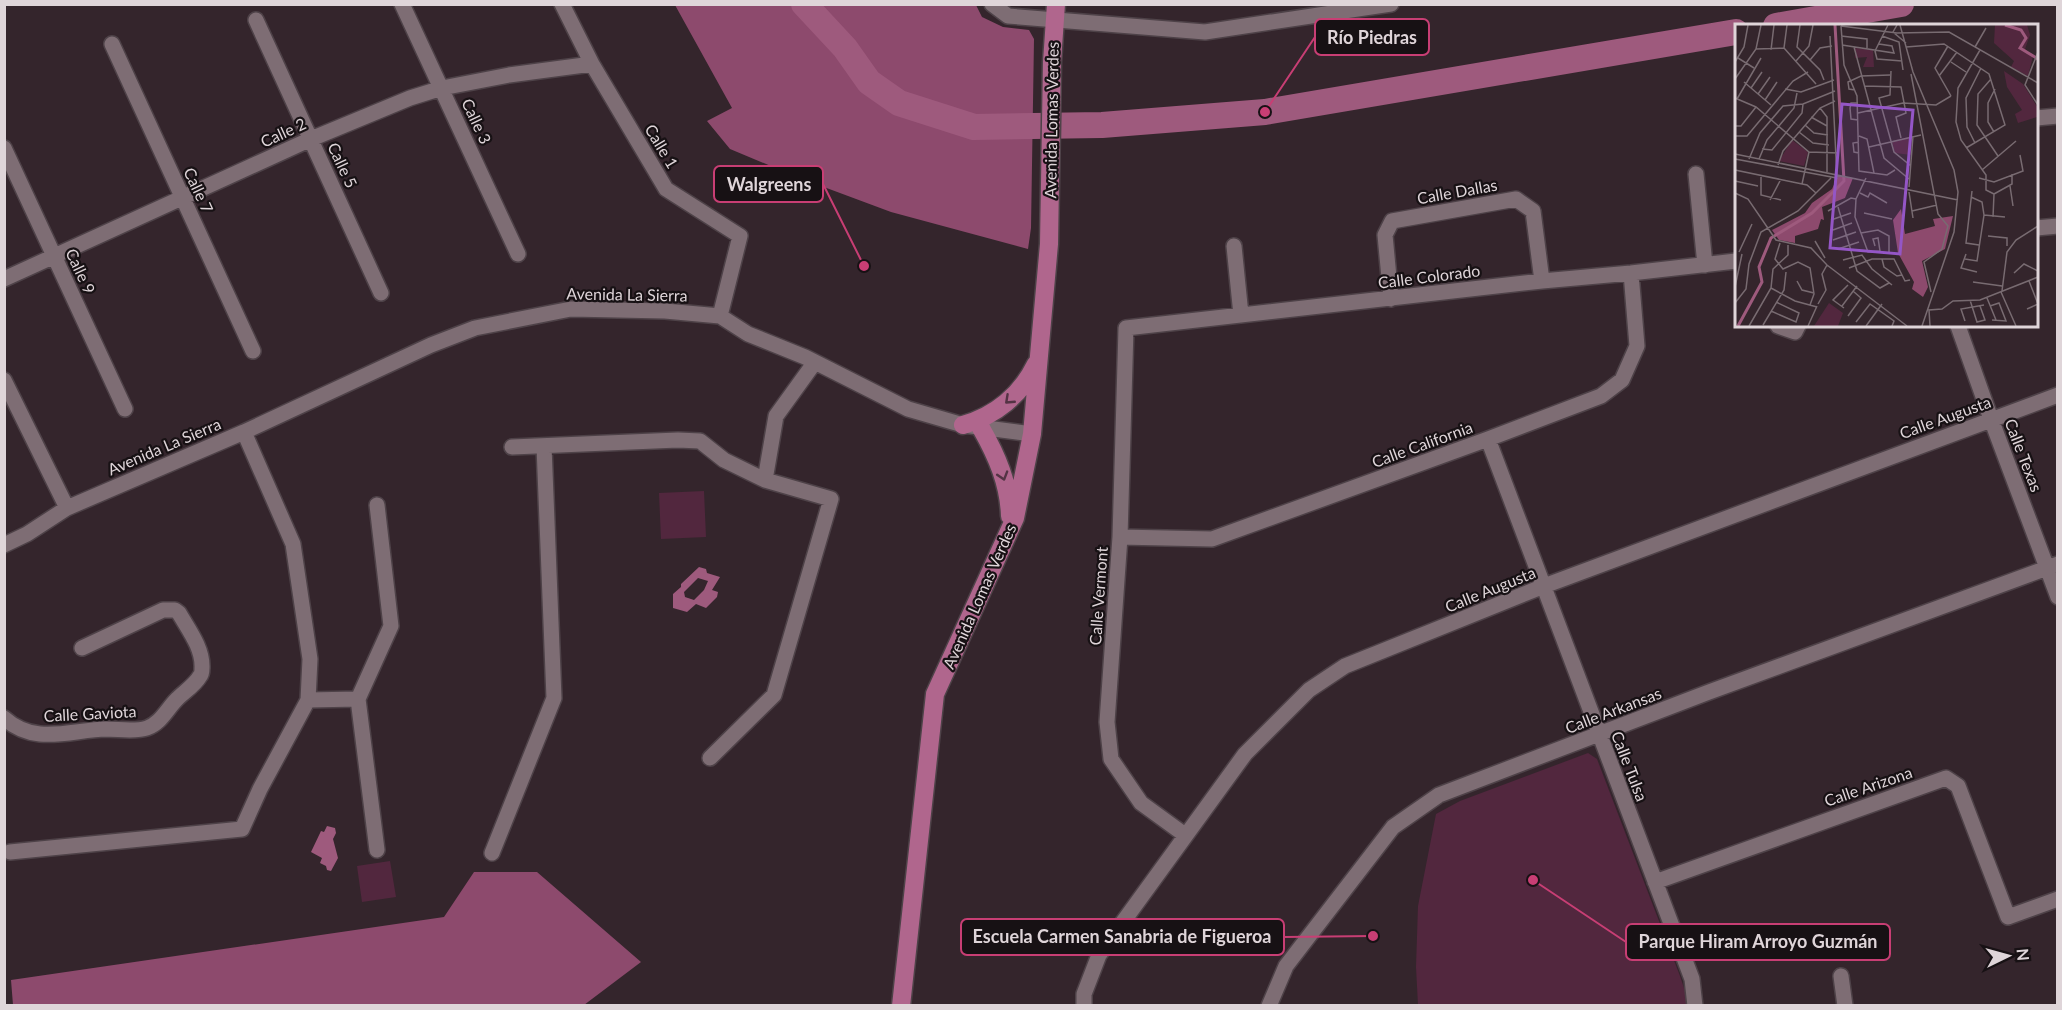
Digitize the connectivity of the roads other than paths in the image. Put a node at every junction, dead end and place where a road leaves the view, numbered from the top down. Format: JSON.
{"nodes":[{"id":1,"x":402,"y":4,"type":"edge"},
{"id":2,"x":562,"y":4,"type":"edge"},
{"id":3,"x":992,"y":4,"type":"edge"},
{"id":4,"x":1391,"y":4,"type":"edge"},
{"id":5,"x":1354,"y":7,"type":"edge"},
{"id":6,"x":1055,"y":12,"type":"edge"},
{"id":7,"x":256,"y":20,"type":"dead end"},
{"id":8,"x":112,"y":44,"type":"dead end"},
{"id":9,"x":592,"y":64,"type":"junction"},
{"id":10,"x":442,"y":88,"type":"junction"},
{"id":11,"x":2058,"y":116,"type":"edge"},
{"id":12,"x":2038,"y":118,"type":"edge"},
{"id":13,"x":310,"y":139,"type":"junction"},
{"id":14,"x":4,"y":148,"type":"edge"},
{"id":15,"x":1696,"y":174,"type":"dead end"},
{"id":16,"x":183,"y":198,"type":"junction"},
{"id":17,"x":2058,"y":226,"type":"edge"},
{"id":18,"x":2038,"y":228,"type":"edge"},
{"id":19,"x":1234,"y":246,"type":"dead end"},
{"id":20,"x":518,"y":254,"type":"dead end"},
{"id":21,"x":54,"y":257,"type":"junction"},
{"id":22,"x":1735,"y":261,"type":"edge"},
{"id":23,"x":1705,"y":265,"type":"junction"},
{"id":24,"x":1631,"y":273,"type":"junction"},
{"id":25,"x":4,"y":279,"type":"edge"},
{"id":26,"x":1542,"y":281,"type":"junction"},
{"id":27,"x":381,"y":293,"type":"dead end"},
{"id":28,"x":1391,"y":299,"type":"junction"},
{"id":29,"x":1240,"y":315,"type":"junction"},
{"id":30,"x":720,"y":316,"type":"junction"},
{"id":31,"x":1781,"y":327,"type":"edge"},
{"id":32,"x":1798,"y":327,"type":"edge"},
{"id":33,"x":1958,"y":327,"type":"edge"},
{"id":34,"x":1126,"y":328,"type":"joint"},
{"id":35,"x":253,"y":351,"type":"dead end"},
{"id":36,"x":1039,"y":357,"type":"junction"},
{"id":37,"x":815,"y":362,"type":"junction"},
{"id":38,"x":4,"y":380,"type":"edge"},
{"id":39,"x":2058,"y":395,"type":"edge"},
{"id":40,"x":125,"y":409,"type":"dead end"},
{"id":41,"x":1991,"y":419,"type":"junction"},
{"id":42,"x":963,"y":426,"type":"junction"},
{"id":43,"x":981,"y":428,"type":"junction"},
{"id":44,"x":244,"y":432,"type":"junction"},
{"id":45,"x":1032,"y":434,"type":"junction"},
{"id":46,"x":1488,"y":439,"type":"junction"},
{"id":47,"x":544,"y":446,"type":"junction"},
{"id":48,"x":512,"y":447,"type":"dead end"},
{"id":49,"x":765,"y":480,"type":"junction"},
{"id":50,"x":377,"y":505,"type":"dead end"},
{"id":51,"x":67,"y":508,"type":"junction"},
{"id":52,"x":1010,"y":529,"type":"junction"},
{"id":53,"x":1120,"y":537,"type":"junction"},
{"id":54,"x":4,"y":545,"type":"edge"},
{"id":55,"x":2052,"y":566,"type":"edge"},
{"id":56,"x":1544,"y":586,"type":"junction"},
{"id":57,"x":2058,"y":597,"type":"edge"},
{"id":58,"x":82,"y":648,"type":"dead end"},
{"id":59,"x":358,"y":699,"type":"junction"},
{"id":60,"x":308,"y":700,"type":"junction"},
{"id":61,"x":4,"y":718,"type":"edge"},
{"id":62,"x":1599,"y":734,"type":"junction"},
{"id":63,"x":710,"y":758,"type":"dead end"},
{"id":64,"x":1185,"y":835,"type":"junction"},
{"id":65,"x":377,"y":850,"type":"dead end"},
{"id":66,"x":10,"y":852,"type":"dead end"},
{"id":67,"x":492,"y":853,"type":"dead end"},
{"id":68,"x":1656,"y":882,"type":"junction"},
{"id":69,"x":2058,"y":898,"type":"edge"},
{"id":70,"x":1841,"y":976,"type":"dead end"},
{"id":71,"x":901,"y":1005,"type":"edge"},
{"id":72,"x":1083,"y":1005,"type":"edge"},
{"id":73,"x":1269,"y":1005,"type":"edge"},
{"id":74,"x":1695,"y":1005,"type":"edge"},
{"id":75,"x":1845,"y":1005,"type":"edge"}],
"edges":[{"from":1,"to":10,"type":"street","name":"Calle 3"},
{"from":2,"to":9,"type":"street","name":"Calle 1"},
{"from":3,"to":6,"type":"street"},
{"from":4,"to":5,"type":"street"},
{"from":5,"to":6,"type":"street"},
{"from":6,"to":36,"type":"main road","name":"Avenida Lomas Verdes"},
{"from":7,"to":13,"type":"street","name":"Calle 5"},
{"from":8,"to":16,"type":"street","name":"Calle 7"},
{"from":9,"to":10,"type":"street","name":"Calle 2"},
{"from":9,"to":30,"type":"street","name":"Calle 1"},
{"from":10,"to":13,"type":"street","name":"Calle 2"},
{"from":10,"to":20,"type":"street","name":"Calle 3"},
{"from":11,"to":12,"type":"street"},
{"from":13,"to":16,"type":"street","name":"Calle 2"},
{"from":13,"to":27,"type":"street","name":"Calle 5"},
{"from":14,"to":21,"type":"street","name":"Calle 9"},
{"from":15,"to":23,"type":"street"},
{"from":16,"to":21,"type":"street","name":"Calle 2"},
{"from":16,"to":35,"type":"street","name":"Calle 7"},
{"from":17,"to":18,"type":"street"},
{"from":19,"to":29,"type":"street"},
{"from":21,"to":25,"type":"street","name":"Calle 2"},
{"from":21,"to":40,"type":"street","name":"Calle 9"},
{"from":22,"to":23,"type":"street","name":"Calle Colorado"},
{"from":23,"to":24,"type":"street","name":"Calle Colorado"},
{"from":24,"to":26,"type":"street","name":"Calle Colorado"},
{"from":24,"to":46,"type":"street","name":"Calle California"},
{"from":26,"to":28,"type":"street","name":"Calle Colorado"},
{"from":26,"to":28,"type":"street","name":"Calle Dallas"},
{"from":28,"to":29,"type":"street","name":"Calle Colorado"},
{"from":29,"to":34,"type":"street","name":"Calle Colorado"},
{"from":30,"to":37,"type":"street","name":"Avenida La Sierra"},
{"from":30,"to":44,"type":"street","name":"Avenida La Sierra"},
{"from":31,"to":32,"type":"street"},
{"from":33,"to":41,"type":"street","name":"Calle Texas"},
{"from":34,"to":53,"type":"street","name":"Calle Vermont"},
{"from":36,"to":42,"type":"main road","one_way":true},
{"from":36,"to":45,"type":"main road","name":"Avenida Lomas Verdes"},
{"from":37,"to":42,"type":"street","name":"Avenida La Sierra"},
{"from":37,"to":49,"type":"street"},
{"from":38,"to":51,"type":"street"},
{"from":39,"to":41,"type":"street","name":"Calle Augusta"},
{"from":41,"to":55,"type":"street","name":"Calle Texas"},
{"from":41,"to":56,"type":"street","name":"Calle Augusta"},
{"from":42,"to":43,"type":"street","name":"Avenida La Sierra"},
{"from":43,"to":45,"type":"street","name":"Avenida La Sierra"},
{"from":43,"to":52,"type":"main road","one_way":true},
{"from":44,"to":51,"type":"street","name":"Avenida La Sierra"},
{"from":44,"to":60,"type":"street"},
{"from":45,"to":52,"type":"main road","name":"Avenida Lomas Verdes"},
{"from":46,"to":53,"type":"street","name":"Calle California"},
{"from":46,"to":56,"type":"street","name":"Calle Tulsa"},
{"from":47,"to":48,"type":"street"},
{"from":47,"to":49,"type":"street"},
{"from":47,"to":67,"type":"street"},
{"from":49,"to":63,"type":"street"},
{"from":50,"to":59,"type":"street"},
{"from":51,"to":54,"type":"street","name":"Avenida La Sierra"},
{"from":52,"to":71,"type":"main road","name":"Avenida Lomas Verdes"},
{"from":53,"to":64,"type":"street","name":"Calle Vermont"},
{"from":55,"to":57,"type":"street","name":"Calle Texas"},
{"from":55,"to":62,"type":"street","name":"Calle Arkansas"},
{"from":56,"to":62,"type":"street","name":"Calle Tulsa"},
{"from":56,"to":64,"type":"street","name":"Calle Augusta"},
{"from":58,"to":61,"type":"street","name":"Calle Gaviota"},
{"from":59,"to":60,"type":"street"},
{"from":59,"to":65,"type":"street"},
{"from":60,"to":66,"type":"street"},
{"from":62,"to":68,"type":"street","name":"Calle Tulsa"},
{"from":62,"to":73,"type":"street","name":"Calle Arkansas"},
{"from":64,"to":72,"type":"street","name":"Calle Augusta"},
{"from":68,"to":69,"type":"street","name":"Calle Arizona"},
{"from":68,"to":74,"type":"street","name":"Calle Tulsa"},
{"from":70,"to":75,"type":"street"}]}
